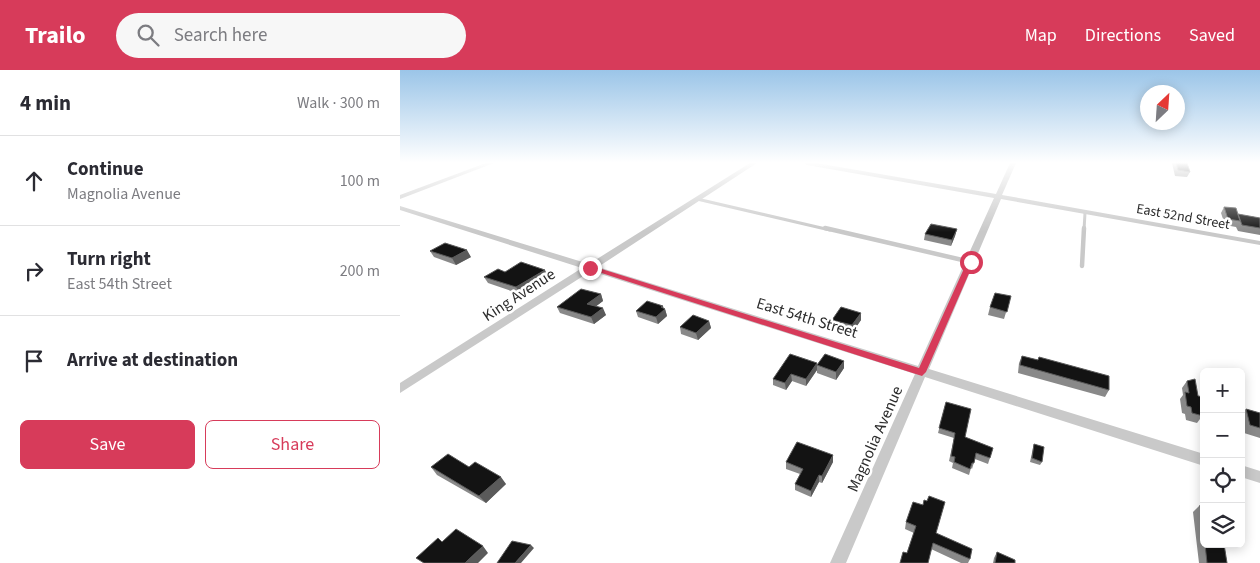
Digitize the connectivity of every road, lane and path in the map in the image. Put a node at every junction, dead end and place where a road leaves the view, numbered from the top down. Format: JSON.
{"nodes":[{"id":1,"x":429,"y":186,"type":"edge"},
{"id":2,"x":718,"y":186,"type":"edge"},
{"id":3,"x":936,"y":186,"type":"edge"},
{"id":4,"x":1003,"y":186,"type":"edge"},
{"id":5,"x":400,"y":197,"type":"edge"},
{"id":6,"x":998,"y":197,"type":"junction"},
{"id":7,"x":697,"y":199,"type":"junction"},
{"id":8,"x":400,"y":208,"type":"edge"},
{"id":9,"x":1085,"y":212,"type":"junction"},
{"id":10,"x":1260,"y":243,"type":"edge"},
{"id":11,"x":971,"y":262,"type":"junction"},
{"id":12,"x":1082,"y":266,"type":"dead end"},
{"id":13,"x":590,"y":268,"type":"junction"},
{"id":14,"x":922,"y":372,"type":"junction"},
{"id":15,"x":400,"y":389,"type":"edge"},
{"id":16,"x":1200,"y":459,"type":"edge"},
{"id":17,"x":1245,"y":472,"type":"edge"},
{"id":18,"x":1260,"y":477,"type":"edge"},
{"id":19,"x":838,"y":563,"type":"edge"}],
"edges":[{"from":1,"to":5,"type":"street"},
{"from":2,"to":7,"type":"street","name":"King Avenue"},
{"from":3,"to":6,"type":"street","name":"East 52nd Street"},
{"from":4,"to":6,"type":"street","name":"Magnolia Avenue"},
{"from":6,"to":9,"type":"street","name":"East 52nd Street"},
{"from":6,"to":11,"type":"street","name":"Magnolia Avenue"},
{"from":7,"to":11,"type":"lane"},
{"from":7,"to":13,"type":"street","name":"King Avenue"},
{"from":8,"to":13,"type":"street","name":"East 54th Street"},
{"from":9,"to":10,"type":"street","name":"East 52nd Street"},
{"from":9,"to":12,"type":"lane"},
{"from":11,"to":14,"type":"street","name":"Magnolia Avenue"},
{"from":13,"to":14,"type":"street","name":"East 54th Street"},
{"from":13,"to":15,"type":"street","name":"King Avenue"},
{"from":14,"to":16,"type":"street","name":"East 54th Street"},
{"from":14,"to":19,"type":"street","name":"Magnolia Avenue"},
{"from":17,"to":18,"type":"street"}]}
